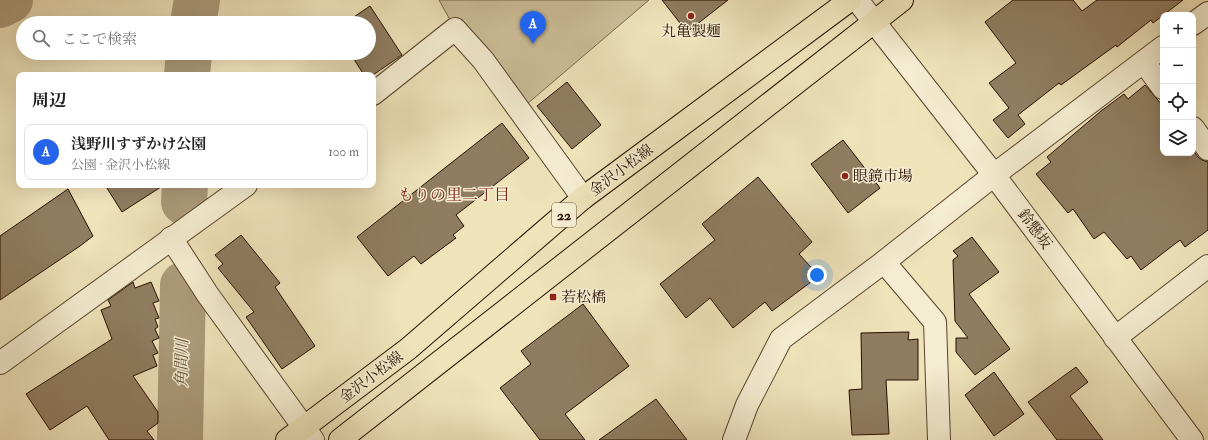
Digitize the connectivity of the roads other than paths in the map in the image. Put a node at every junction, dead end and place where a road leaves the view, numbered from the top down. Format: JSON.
{"nodes":[{"id":1,"x":850,"y":0,"type":"edge"},
{"id":2,"x":857,"y":0,"type":"edge"},
{"id":3,"x":902,"y":0,"type":"edge"},
{"id":4,"x":1208,"y":13,"type":"edge"},
{"id":5,"x":873,"y":22,"type":"junction"},
{"id":6,"x":1196,"y":22,"type":"edge"},
{"id":7,"x":1162,"y":48,"type":"edge"},
{"id":8,"x":1144,"y":62,"type":"junction"},
{"id":9,"x":1160,"y":84,"type":"edge"},
{"id":10,"x":376,"y":92,"type":"edge"},
{"id":11,"x":1196,"y":132,"type":"edge"},
{"id":12,"x":1208,"y":149,"type":"edge"},
{"id":13,"x":994,"y":175,"type":"junction"},
{"id":14,"x":242,"y":188,"type":"edge"},
{"id":15,"x":583,"y":198,"type":"junction"},
{"id":16,"x":171,"y":238,"type":"junction"},
{"id":17,"x":884,"y":262,"type":"junction"},
{"id":18,"x":1208,"y":266,"type":"edge"},
{"id":19,"x":1115,"y":338,"type":"junction"},
{"id":20,"x":0,"y":363,"type":"edge"},
{"id":21,"x":302,"y":436,"type":"edge"},
{"id":22,"x":340,"y":440,"type":"edge"},
{"id":23,"x":734,"y":440,"type":"edge"},
{"id":24,"x":939,"y":440,"type":"edge"},
{"id":25,"x":1192,"y":440,"type":"edge"}],
"edges":[{"from":1,"to":15,"type":"main road","name":"金沢小松線","number":"22"},
{"from":2,"to":5,"type":"street","name":"鈴懸坂"},
{"from":3,"to":5,"type":"main road","name":"金沢小松線","number":"22"},
{"from":4,"to":6,"type":"street"},
{"from":5,"to":13,"type":"street","name":"鈴懸坂"},
{"from":5,"to":22,"type":"main road","name":"金沢小松線","number":"22"},
{"from":7,"to":8,"type":"street"},
{"from":8,"to":9,"type":"street"},
{"from":8,"to":13,"type":"street"},
{"from":10,"to":15,"type":"street"},
{"from":11,"to":12,"type":"street"},
{"from":13,"to":17,"type":"street"},
{"from":13,"to":19,"type":"street","name":"鈴懸坂"},
{"from":14,"to":16,"type":"street"},
{"from":15,"to":21,"type":"main road","name":"金沢小松線","number":"22"},
{"from":16,"to":20,"type":"street"},
{"from":16,"to":21,"type":"street"},
{"from":17,"to":23,"type":"street"},
{"from":17,"to":24,"type":"street"},
{"from":18,"to":19,"type":"street"},
{"from":19,"to":25,"type":"street","name":"鈴懸坂"}]}
